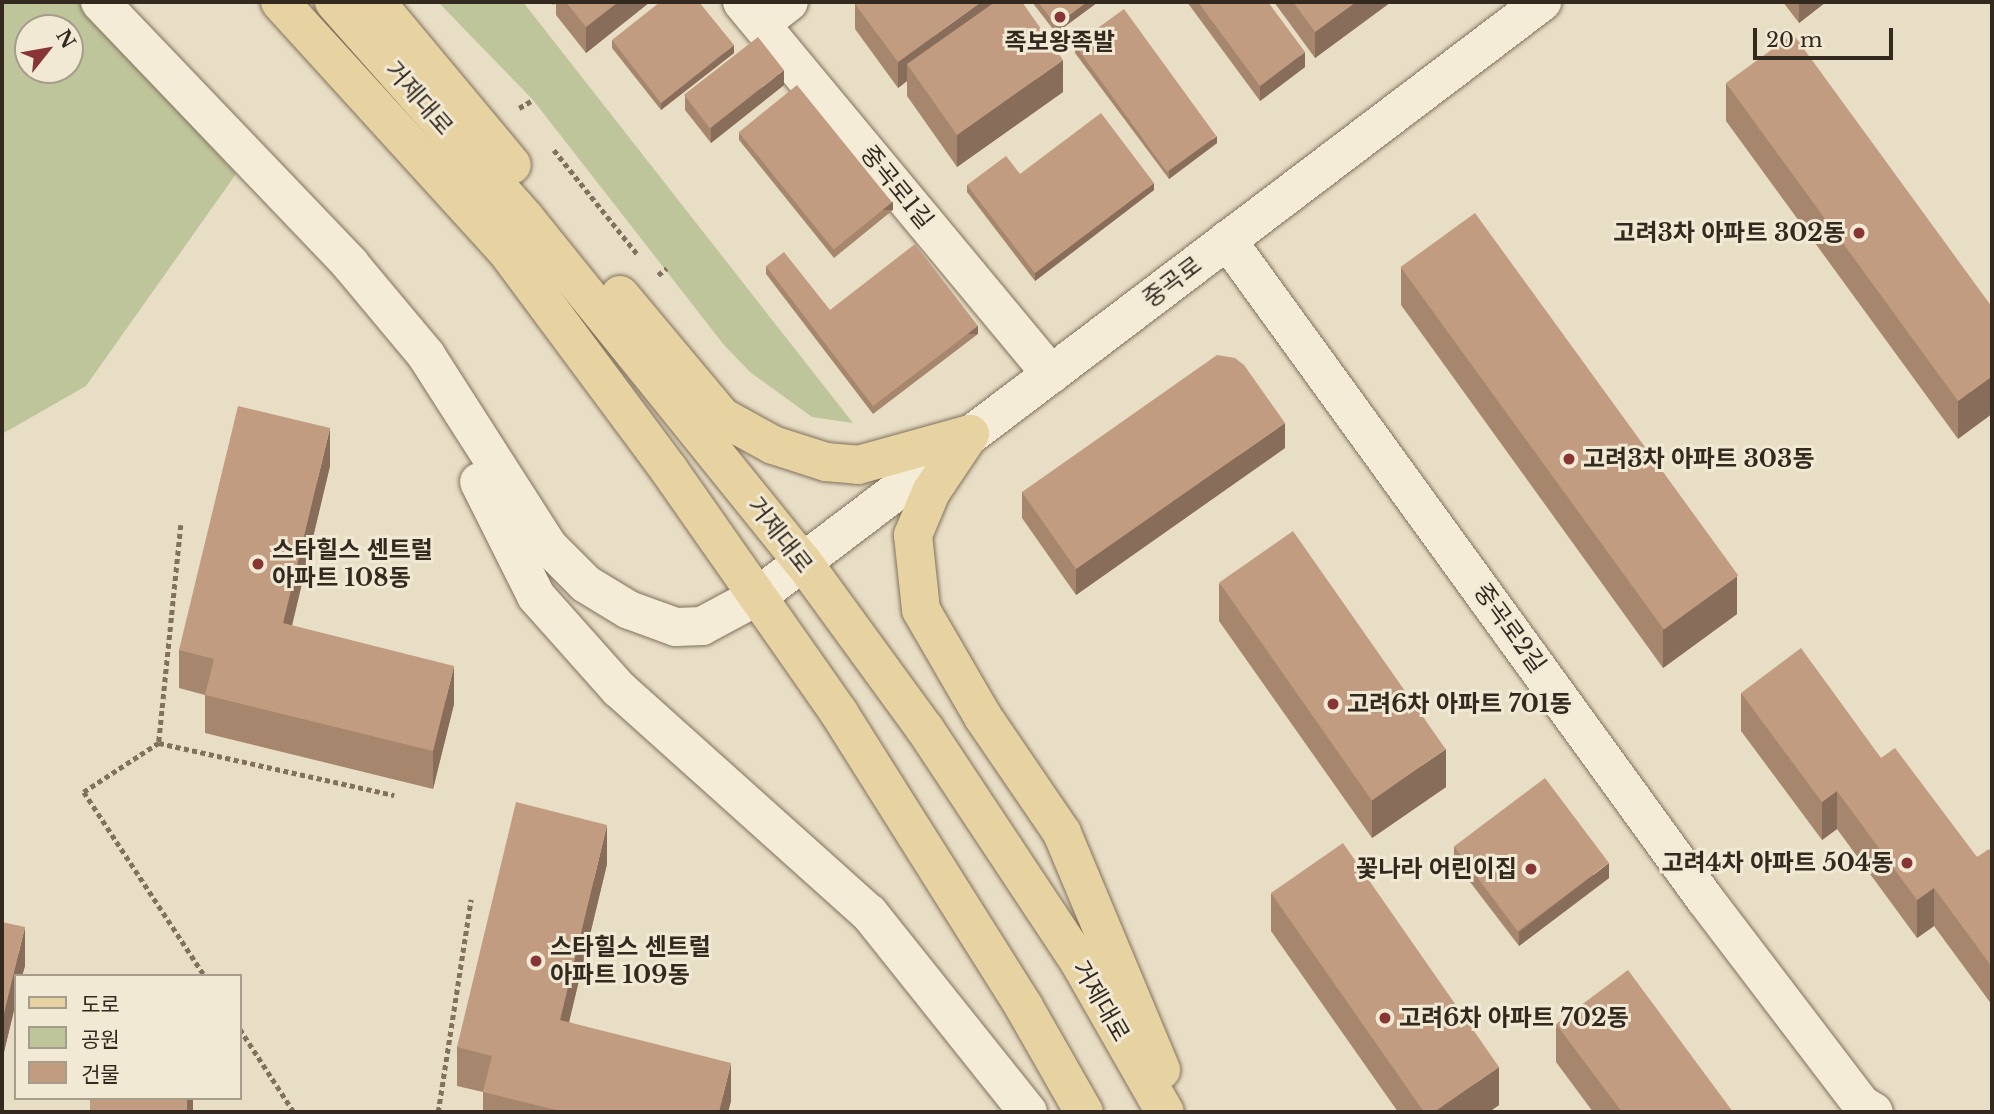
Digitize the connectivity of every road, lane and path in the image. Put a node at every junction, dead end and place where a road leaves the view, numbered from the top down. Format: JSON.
{"nodes":[{"id":1,"x":100,"y":2,"type":"edge"},
{"id":2,"x":280,"y":2,"type":"edge"},
{"id":3,"x":334,"y":2,"type":"edge"},
{"id":4,"x":376,"y":2,"type":"edge"},
{"id":5,"x":1542,"y":2,"type":"edge"},
{"id":6,"x":764,"y":9,"type":"edge"},
{"id":7,"x":589,"y":190,"type":"dead end"},
{"id":8,"x":1227,"y":240,"type":"junction"},
{"id":9,"x":667,"y":268,"type":"dead end"},
{"id":10,"x":426,"y":355,"type":"junction"},
{"id":11,"x":1051,"y":374,"type":"junction"},
{"id":12,"x":970,"y":434,"type":"junction"},
{"id":13,"x":181,"y":525,"type":"dead end"},
{"id":14,"x":803,"y":562,"type":"junction"},
{"id":15,"x":758,"y":596,"type":"junction"},
{"id":16,"x":159,"y":743,"type":"junction"},
{"id":17,"x":394,"y":795,"type":"edge"},
{"id":18,"x":471,"y":900,"type":"dead end"},
{"id":19,"x":204,"y":974,"type":"edge"},
{"id":20,"x":242,"y":1032,"type":"edge"},
{"id":21,"x":294,"y":1112,"type":"edge"},
{"id":22,"x":438,"y":1112,"type":"edge"},
{"id":23,"x":1028,"y":1112,"type":"edge"},
{"id":24,"x":1084,"y":1112,"type":"edge"},
{"id":25,"x":1165,"y":1112,"type":"edge"},
{"id":26,"x":1173,"y":1112,"type":"edge"},
{"id":27,"x":1874,"y":1112,"type":"edge"}],
"edges":[{"from":1,"to":10,"type":"street"},
{"from":2,"to":15,"type":"main road","name":"거제대로"},
{"from":3,"to":14,"type":"main road","name":"거제대로"},
{"from":4,"to":12,"type":"main road"},
{"from":5,"to":8,"type":"street","name":"중곡로"},
{"from":6,"to":11,"type":"street","name":"중곡로1길"},
{"from":7,"to":9,"type":"path"},
{"from":8,"to":11,"type":"street","name":"중곡로"},
{"from":8,"to":27,"type":"street","name":"중곡로2길"},
{"from":10,"to":15,"type":"street","name":"중곡로"},
{"from":10,"to":23,"type":"street"},
{"from":11,"to":12,"type":"street","name":"중곡로"},
{"from":12,"to":14,"type":"street","name":"중곡로"},
{"from":12,"to":26,"type":"main road"},
{"from":13,"to":16,"type":"path"},
{"from":14,"to":15,"type":"street","name":"중곡로"},
{"from":14,"to":25,"type":"main road","name":"거제대로"},
{"from":15,"to":24,"type":"main road","name":"거제대로"},
{"from":16,"to":17,"type":"path"},
{"from":16,"to":19,"type":"path"},
{"from":18,"to":22,"type":"path"},
{"from":20,"to":21,"type":"path"}]}
